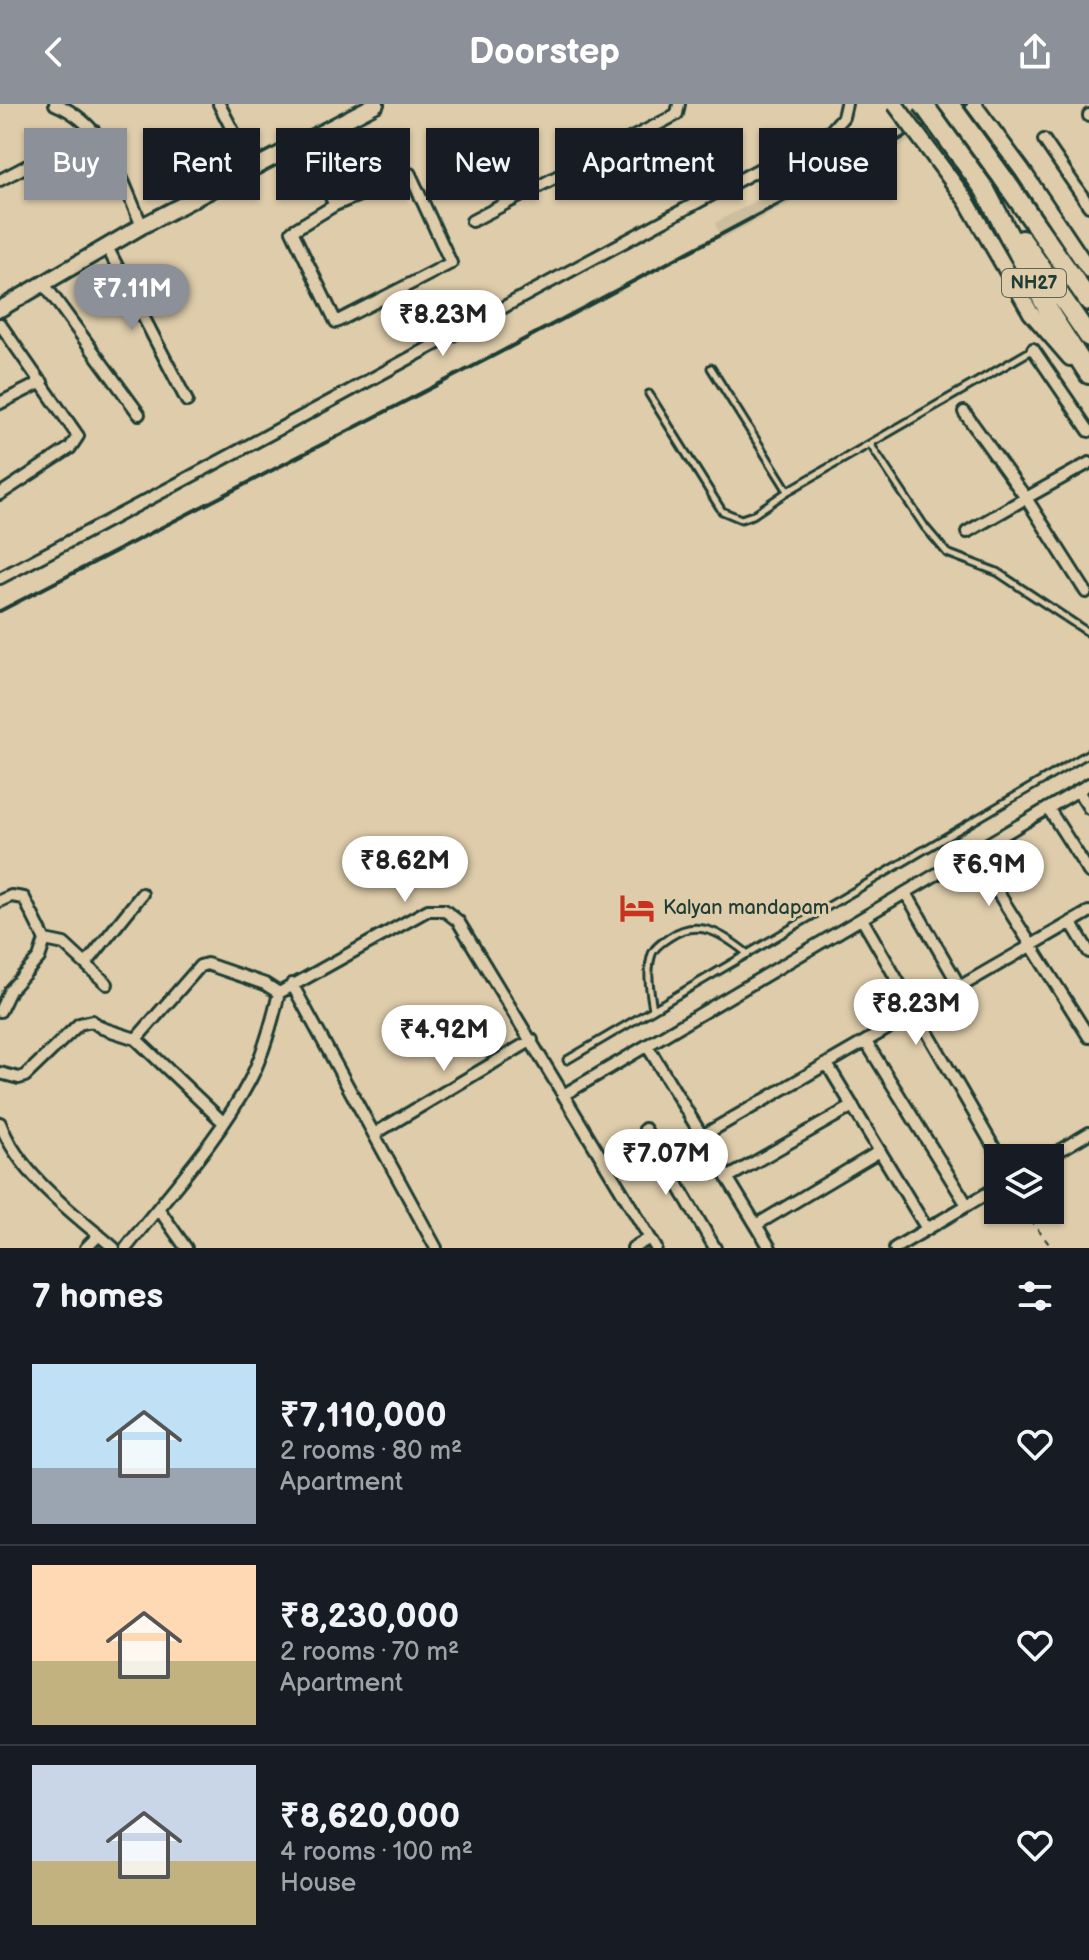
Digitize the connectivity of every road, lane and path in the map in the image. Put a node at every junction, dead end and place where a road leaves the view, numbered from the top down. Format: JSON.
{"nodes":[{"id":1,"x":55,"y":104,"type":"edge"},
{"id":2,"x":219,"y":104,"type":"edge"},
{"id":3,"x":376,"y":104,"type":"edge"},
{"id":4,"x":679,"y":104,"type":"edge"},
{"id":5,"x":846,"y":104,"type":"edge"},
{"id":6,"x":895,"y":104,"type":"edge"},
{"id":7,"x":923,"y":104,"type":"edge"},
{"id":8,"x":949,"y":104,"type":"edge"},
{"id":9,"x":973,"y":104,"type":"edge"},
{"id":10,"x":91,"y":128,"type":"edge"},
{"id":11,"x":231,"y":128,"type":"edge"},
{"id":12,"x":330,"y":128,"type":"edge"},
{"id":13,"x":1044,"y":140,"type":"dead end"},
{"id":14,"x":24,"y":167,"type":"edge"},
{"id":15,"x":0,"y":180,"type":"edge"},
{"id":16,"x":985,"y":190,"type":"junction"},
{"id":17,"x":127,"y":192,"type":"edge"},
{"id":18,"x":191,"y":200,"type":"edge"},
{"id":19,"x":332,"y":200,"type":"edge"},
{"id":20,"x":335,"y":205,"type":"junction"},
{"id":21,"x":1089,"y":206,"type":"edge"},
{"id":22,"x":472,"y":221,"type":"dead end"},
{"id":23,"x":142,"y":226,"type":"junction"},
{"id":24,"x":107,"y":247,"type":"junction"},
{"id":25,"x":1089,"y":270,"type":"edge"},
{"id":26,"x":1070,"y":271,"type":"junction"},
{"id":27,"x":44,"y":284,"type":"junction"},
{"id":28,"x":1089,"y":292,"type":"edge"},
{"id":29,"x":1089,"y":301,"type":"edge"},
{"id":30,"x":0,"y":309,"type":"edge"},
{"id":31,"x":0,"y":324,"type":"edge"},
{"id":32,"x":1089,"y":337,"type":"edge"},
{"id":33,"x":1033,"y":349,"type":"joint"},
{"id":34,"x":711,"y":368,"type":"dead end"},
{"id":35,"x":1089,"y":376,"type":"edge"},
{"id":36,"x":42,"y":382,"type":"junction"},
{"id":37,"x":649,"y":394,"type":"dead end"},
{"id":38,"x":187,"y":401,"type":"dead end"},
{"id":39,"x":0,"y":403,"type":"edge"},
{"id":40,"x":964,"y":412,"type":"dead end"},
{"id":41,"x":139,"y":414,"type":"dead end"},
{"id":42,"x":1089,"y":431,"type":"edge"},
{"id":43,"x":870,"y":444,"type":"junction"},
{"id":44,"x":1089,"y":463,"type":"edge"},
{"id":45,"x":788,"y":491,"type":"junction"},
{"id":46,"x":0,"y":494,"type":"edge"},
{"id":47,"x":1026,"y":498,"type":"junction"},
{"id":48,"x":967,"y":532,"type":"dead end"},
{"id":49,"x":0,"y":578,"type":"edge"},
{"id":50,"x":1086,"y":592,"type":"dead end"},
{"id":51,"x":1089,"y":633,"type":"edge"},
{"id":52,"x":1089,"y":753,"type":"edge"},
{"id":53,"x":1089,"y":784,"type":"edge"},
{"id":54,"x":1078,"y":791,"type":"junction"},
{"id":55,"x":1048,"y":808,"type":"junction"},
{"id":56,"x":1089,"y":808,"type":"edge"},
{"id":57,"x":973,"y":853,"type":"junction"},
{"id":58,"x":1089,"y":872,"type":"edge"},
{"id":59,"x":906,"y":893,"type":"junction"},
{"id":60,"x":142,"y":894,"type":"dead end"},
{"id":61,"x":0,"y":901,"type":"edge"},
{"id":62,"x":1089,"y":912,"type":"edge"},
{"id":63,"x":862,"y":919,"type":"junction"},
{"id":64,"x":1071,"y":922,"type":"junction"},
{"id":65,"x":45,"y":940,"type":"junction"},
{"id":66,"x":1033,"y":945,"type":"junction"},
{"id":67,"x":1089,"y":952,"type":"edge"},
{"id":68,"x":748,"y":954,"type":"junction"},
{"id":69,"x":86,"y":964,"type":"junction"},
{"id":70,"x":107,"y":984,"type":"dead end"},
{"id":71,"x":292,"y":984,"type":"junction"},
{"id":72,"x":960,"y":987,"type":"junction"},
{"id":73,"x":279,"y":993,"type":"junction"},
{"id":74,"x":653,"y":1009,"type":"junction"},
{"id":75,"x":0,"y":1011,"type":"edge"},
{"id":76,"x":916,"y":1012,"type":"junction"},
{"id":77,"x":1084,"y":1018,"type":"edge"},
{"id":78,"x":1089,"y":1037,"type":"edge"},
{"id":79,"x":136,"y":1039,"type":"junction"},
{"id":80,"x":532,"y":1040,"type":"junction"},
{"id":81,"x":866,"y":1042,"type":"junction"},
{"id":82,"x":648,"y":1047,"type":"junction"},
{"id":83,"x":567,"y":1060,"type":"dead end"},
{"id":84,"x":827,"y":1064,"type":"junction"},
{"id":85,"x":0,"y":1073,"type":"edge"},
{"id":86,"x":565,"y":1094,"type":"junction"},
{"id":87,"x":853,"y":1106,"type":"junction"},
{"id":88,"x":0,"y":1123,"type":"edge"},
{"id":89,"x":224,"y":1123,"type":"junction"},
{"id":90,"x":645,"y":1129,"type":"dead end"},
{"id":91,"x":1089,"y":1133,"type":"edge"},
{"id":92,"x":374,"y":1134,"type":"junction"},
{"id":93,"x":702,"y":1136,"type":"junction"},
{"id":94,"x":992,"y":1144,"type":"edge"},
{"id":95,"x":1064,"y":1148,"type":"edge"},
{"id":96,"x":880,"y":1151,"type":"junction"},
{"id":97,"x":727,"y":1178,"type":"junction"},
{"id":98,"x":984,"y":1195,"type":"edge"},
{"id":99,"x":967,"y":1205,"type":"junction"},
{"id":100,"x":158,"y":1208,"type":"junction"},
{"id":101,"x":1034,"y":1224,"type":"edge"},
{"id":102,"x":756,"y":1225,"type":"junction"},
{"id":103,"x":927,"y":1229,"type":"junction"},
{"id":104,"x":99,"y":1235,"type":"junction"},
{"id":105,"x":650,"y":1238,"type":"junction"},
{"id":106,"x":86,"y":1248,"type":"edge"},
{"id":107,"x":114,"y":1248,"type":"edge"},
{"id":108,"x":126,"y":1248,"type":"edge"},
{"id":109,"x":186,"y":1248,"type":"edge"},
{"id":110,"x":436,"y":1248,"type":"edge"},
{"id":111,"x":633,"y":1248,"type":"edge"},
{"id":112,"x":656,"y":1248,"type":"edge"},
{"id":113,"x":715,"y":1248,"type":"edge"},
{"id":114,"x":770,"y":1248,"type":"edge"},
{"id":115,"x":895,"y":1248,"type":"edge"},
{"id":116,"x":1052,"y":1248,"type":"edge"}],
"edges":[{"from":1,"to":10,"type":"street"},
{"from":2,"to":11,"type":"street"},
{"from":3,"to":12,"type":"main road"},
{"from":4,"to":22,"type":"street"},
{"from":5,"to":49,"type":"street"},
{"from":6,"to":35,"type":"main road","bridge":true},
{"from":7,"to":16,"type":"highway","bridge":true},
{"from":8,"to":26,"type":"highway","bridge":true},
{"from":9,"to":25,"type":"main road"},
{"from":13,"to":21,"type":"street"},
{"from":14,"to":15,"type":"street"},
{"from":16,"to":32,"type":"highway"},
{"from":16,"to":35,"type":"highway","number":"NH27"},
{"from":17,"to":23,"type":"street"},
{"from":18,"to":23,"type":"main road"},
{"from":19,"to":20,"type":"street"},
{"from":20,"to":20,"type":"street"},
{"from":23,"to":24,"type":"main road"},
{"from":24,"to":27,"type":"main road"},
{"from":24,"to":38,"type":"street"},
{"from":26,"to":28,"type":"highway","number":"NH27"},
{"from":26,"to":29,"type":"highway"},
{"from":27,"to":30,"type":"main road"},
{"from":27,"to":41,"type":"street"},
{"from":31,"to":36,"type":"street"},
{"from":33,"to":42,"type":"street"},
{"from":33,"to":43,"type":"lane"},
{"from":34,"to":45,"type":"lane"},
{"from":36,"to":39,"type":"street"},
{"from":36,"to":46,"type":"street"},
{"from":37,"to":45,"type":"lane"},
{"from":40,"to":47,"type":"street"},
{"from":43,"to":45,"type":"lane"},
{"from":43,"to":51,"type":"lane"},
{"from":44,"to":47,"type":"street"},
{"from":47,"to":48,"type":"street"},
{"from":47,"to":50,"type":"street"},
{"from":52,"to":68,"type":"lane"},
{"from":53,"to":54,"type":"street"},
{"from":54,"to":55,"type":"street"},
{"from":54,"to":56,"type":"street"},
{"from":55,"to":57,"type":"street"},
{"from":55,"to":58,"type":"street"},
{"from":57,"to":59,"type":"street"},
{"from":57,"to":66,"type":"street"},
{"from":59,"to":63,"type":"street"},
{"from":59,"to":72,"type":"street"},
{"from":60,"to":69,"type":"street"},
{"from":61,"to":65,"type":"street"},
{"from":62,"to":64,"type":"street"},
{"from":63,"to":76,"type":"street"},
{"from":63,"to":82,"type":"street"},
{"from":64,"to":66,"type":"street"},
{"from":64,"to":67,"type":"street"},
{"from":65,"to":69,"type":"street"},
{"from":65,"to":75,"type":"street"},
{"from":66,"to":72,"type":"street"},
{"from":66,"to":77,"type":"street"},
{"from":68,"to":74,"type":"lane"},
{"from":68,"to":74,"type":"lane"},
{"from":69,"to":70,"type":"street"},
{"from":71,"to":73,"type":"street"},
{"from":71,"to":80,"type":"street"},
{"from":71,"to":92,"type":"street"},
{"from":72,"to":76,"type":"street"},
{"from":73,"to":79,"type":"street"},
{"from":73,"to":89,"type":"street"},
{"from":74,"to":83,"type":"lane"},
{"from":76,"to":81,"type":"street"},
{"from":76,"to":94,"type":"street"},
{"from":77,"to":78,"type":"street"},
{"from":79,"to":85,"type":"street"},
{"from":79,"to":89,"type":"street"},
{"from":80,"to":86,"type":"street"},
{"from":80,"to":92,"type":"street"},
{"from":81,"to":84,"type":"street"},
{"from":81,"to":99,"type":"street"},
{"from":82,"to":86,"type":"street"},
{"from":82,"to":93,"type":"street"},
{"from":84,"to":87,"type":"street"},
{"from":84,"to":93,"type":"street"},
{"from":86,"to":105,"type":"street"},
{"from":87,"to":96,"type":"street"},
{"from":87,"to":97,"type":"street"},
{"from":88,"to":104,"type":"street"},
{"from":89,"to":100,"type":"street"},
{"from":90,"to":113,"type":"street"},
{"from":91,"to":95,"type":"street"},
{"from":92,"to":110,"type":"street"},
{"from":93,"to":97,"type":"street"},
{"from":96,"to":102,"type":"street"},
{"from":96,"to":103,"type":"street"},
{"from":97,"to":102,"type":"street"},
{"from":98,"to":99,"type":"street"},
{"from":99,"to":103,"type":"street"},
{"from":100,"to":108,"type":"street"},
{"from":100,"to":109,"type":"street"},
{"from":101,"to":116,"type":"path"},
{"from":102,"to":114,"type":"street"},
{"from":103,"to":115,"type":"street"},
{"from":104,"to":106,"type":"street"},
{"from":104,"to":107,"type":"street"},
{"from":105,"to":111,"type":"street"},
{"from":105,"to":112,"type":"street"}]}
